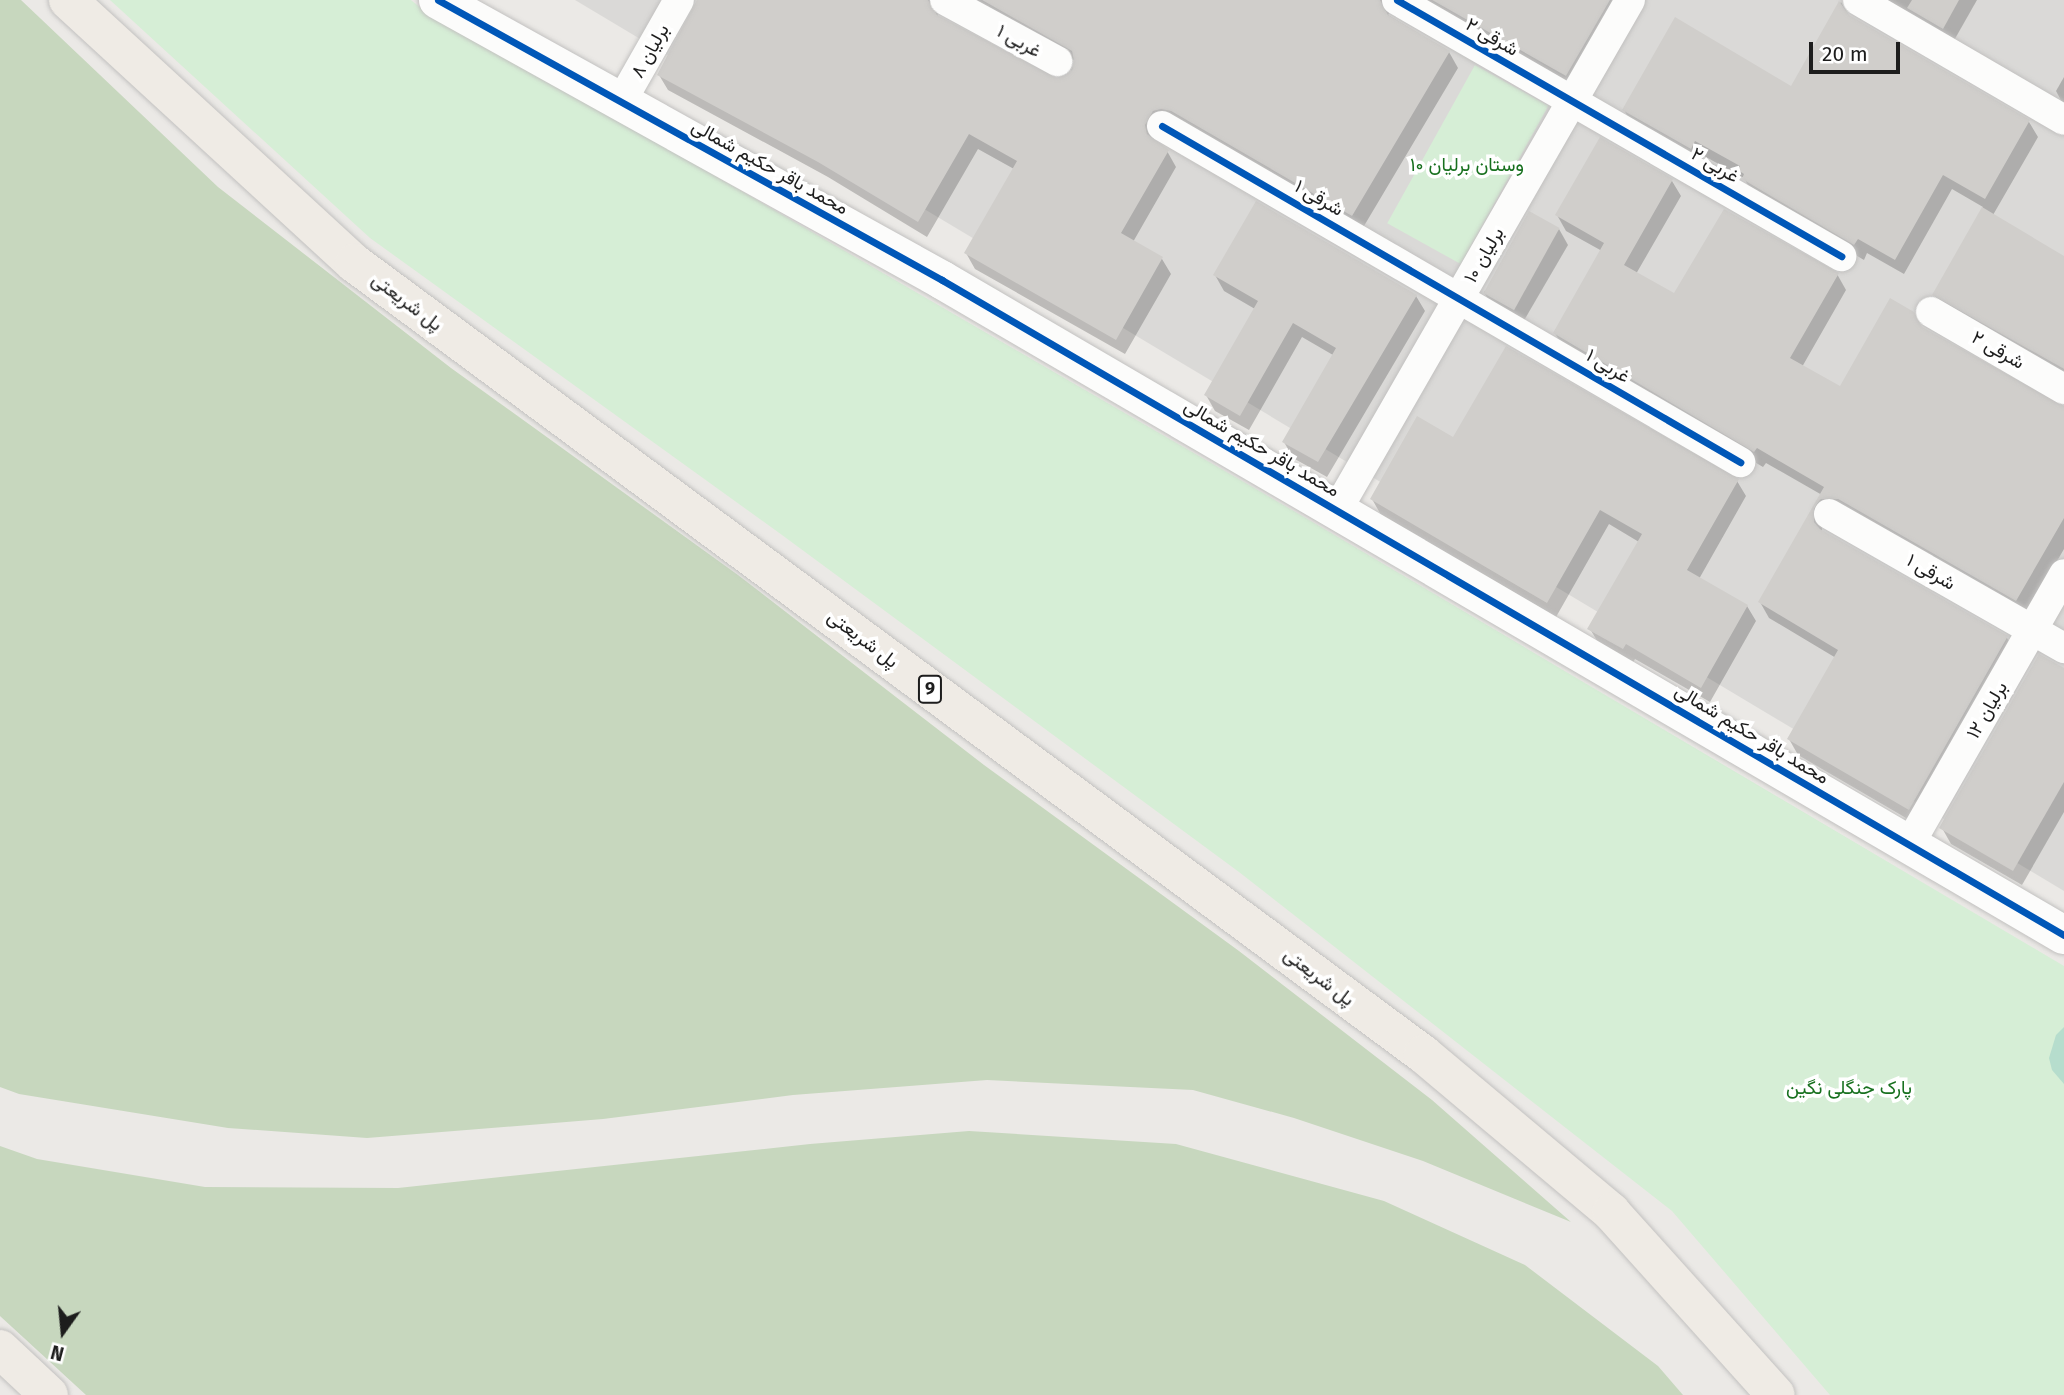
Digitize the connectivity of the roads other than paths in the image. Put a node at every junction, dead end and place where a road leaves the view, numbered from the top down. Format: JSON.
{"nodes":[{"id":1,"x":68,"y":0,"type":"edge"},
{"id":2,"x":438,"y":0,"type":"edge"},
{"id":3,"x":679,"y":0,"type":"edge"},
{"id":4,"x":945,"y":0,"type":"edge"},
{"id":5,"x":1397,"y":0,"type":"edge"},
{"id":6,"x":1630,"y":0,"type":"edge"},
{"id":7,"x":1858,"y":0,"type":"edge"},
{"id":8,"x":1057,"y":61,"type":"dead end"},
{"id":9,"x":1572,"y":101,"type":"junction"},
{"id":10,"x":621,"y":102,"type":"junction"},
{"id":11,"x":2064,"y":120,"type":"edge"},
{"id":12,"x":1162,"y":126,"type":"dead end"},
{"id":13,"x":1841,"y":256,"type":"dead end"},
{"id":14,"x":1460,"y":297,"type":"junction"},
{"id":15,"x":1931,"y":312,"type":"dead end"},
{"id":16,"x":2064,"y":389,"type":"edge"},
{"id":17,"x":1740,"y":462,"type":"dead end"},
{"id":18,"x":1337,"y":510,"type":"junction"},
{"id":19,"x":1829,"y":514,"type":"dead end"},
{"id":20,"x":2064,"y":574,"type":"edge"},
{"id":21,"x":2032,"y":631,"type":"junction"},
{"id":22,"x":2064,"y":648,"type":"edge"},
{"id":23,"x":1909,"y":845,"type":"junction"},
{"id":24,"x":2064,"y":935,"type":"edge"},
{"id":25,"x":0,"y":1349,"type":"edge"},
{"id":26,"x":49,"y":1395,"type":"edge"},
{"id":27,"x":1776,"y":1395,"type":"edge"}],
"edges":[{"from":1,"to":27,"type":"main road","name":"پل شریعتی","number":"9"},
{"from":2,"to":10,"type":"street","name":"محمد باقر حکیم شمالی"},
{"from":3,"to":10,"type":"street","name":"برلیان ۸"},
{"from":4,"to":8,"type":"street","name":"۱ غربی"},
{"from":5,"to":9,"type":"street","name":"۲ شرقی"},
{"from":6,"to":9,"type":"street","name":"برلیان ۱۰"},
{"from":7,"to":11,"type":"street"},
{"from":9,"to":13,"type":"street","name":"۲ غربی"},
{"from":9,"to":14,"type":"street","name":"برلیان ۱۰"},
{"from":10,"to":18,"type":"street","name":"محمد باقر حکیم شمالی"},
{"from":12,"to":14,"type":"street","name":"۱ شرقی"},
{"from":14,"to":17,"type":"street","name":"۱ غربی"},
{"from":14,"to":18,"type":"street","name":"برلیان ۱۰"},
{"from":15,"to":16,"type":"street","name":"۲ شرقی"},
{"from":18,"to":23,"type":"street","name":"محمد باقر حکیم شمالی"},
{"from":19,"to":21,"type":"street","name":"۱ شرقی"},
{"from":20,"to":21,"type":"street","name":"برلیان ۱۲"},
{"from":21,"to":22,"type":"street"},
{"from":21,"to":23,"type":"street","name":"برلیان ۱۲"},
{"from":23,"to":24,"type":"street","name":"محمد باقر حکیم شمالی"},
{"from":25,"to":26,"type":"main road"}]}
